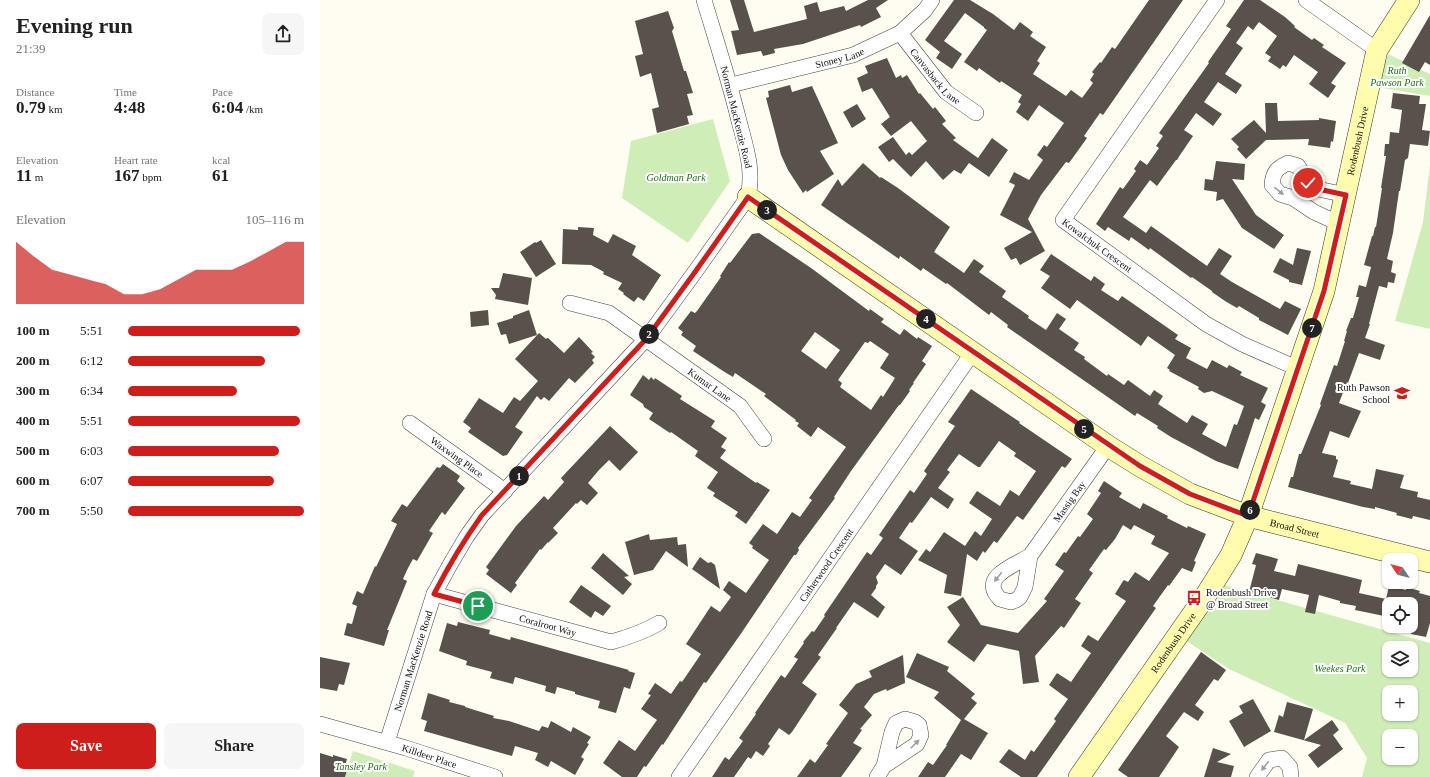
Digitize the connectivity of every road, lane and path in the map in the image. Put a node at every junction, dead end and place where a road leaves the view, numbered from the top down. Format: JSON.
{"nodes":[{"id":1,"x":704,"y":0,"type":"edge"},
{"id":2,"x":932,"y":0,"type":"edge"},
{"id":3,"x":1217,"y":0,"type":"edge"},
{"id":4,"x":1306,"y":0,"type":"edge"},
{"id":5,"x":1409,"y":0,"type":"edge"},
{"id":6,"x":900,"y":33,"type":"junction"},
{"id":7,"x":1377,"y":50,"type":"junction"},
{"id":8,"x":730,"y":85,"type":"junction"},
{"id":9,"x":976,"y":113,"type":"dead end"},
{"id":10,"x":1346,"y":195,"type":"junction"},
{"id":11,"x":748,"y":197,"type":"junction"},
{"id":12,"x":1340,"y":224,"type":"junction"},
{"id":13,"x":570,"y":303,"type":"dead end"},
{"id":14,"x":646,"y":339,"type":"junction"},
{"id":15,"x":973,"y":352,"type":"junction"},
{"id":16,"x":1299,"y":369,"type":"junction"},
{"id":17,"x":410,"y":423,"type":"dead end"},
{"id":18,"x":764,"y":439,"type":"dead end"},
{"id":19,"x":1108,"y":446,"type":"junction"},
{"id":20,"x":505,"y":491,"type":"junction"},
{"id":21,"x":1248,"y":516,"type":"junction"},
{"id":22,"x":1030,"y":556,"type":"dead end"},
{"id":23,"x":1430,"y":562,"type":"edge"},
{"id":24,"x":434,"y":594,"type":"junction"},
{"id":25,"x":659,"y":623,"type":"dead end"},
{"id":26,"x":320,"y":724,"type":"edge"},
{"id":27,"x":387,"y":742,"type":"junction"},
{"id":28,"x":495,"y":777,"type":"edge"},
{"id":29,"x":679,"y":777,"type":"edge"},
{"id":30,"x":1079,"y":777,"type":"edge"},
{"id":31,"x":1257,"y":777,"type":"edge"},
{"id":32,"x":1291,"y":777,"type":"edge"}],
"edges":[{"from":1,"to":8,"type":"street","name":"Norman MacKenzie Road"},
{"from":2,"to":6,"type":"street","name":"Stoney Lane"},
{"from":3,"to":16,"type":"street","name":"Kowalchuk Crescent"},
{"from":4,"to":7,"type":"street"},
{"from":5,"to":7,"type":"street","name":"Rodenbush Drive"},
{"from":6,"to":8,"type":"street","name":"Stoney Lane"},
{"from":6,"to":9,"type":"street","name":"Canvasback Lane"},
{"from":7,"to":10,"type":"street","name":"Rodenbush Drive"},
{"from":8,"to":11,"type":"street","name":"Norman MacKenzie Road"},
{"from":10,"to":12,"type":"street","name":"Rodenbush Drive"},
{"from":10,"to":12,"type":"street","one_way":true},
{"from":11,"to":14,"type":"street","name":"Norman MacKenzie Road"},
{"from":11,"to":15,"type":"street","name":"Broad Street"},
{"from":12,"to":16,"type":"street","name":"Rodenbush Drive"},
{"from":13,"to":14,"type":"street","name":"Kumar Lane"},
{"from":14,"to":18,"type":"street","name":"Kumar Lane"},
{"from":14,"to":20,"type":"street","name":"Norman MacKenzie Road"},
{"from":15,"to":19,"type":"street","name":"Broad Street"},
{"from":15,"to":29,"type":"street","name":"Catherwood Crescent"},
{"from":16,"to":21,"type":"street","name":"Rodenbush Drive"},
{"from":17,"to":20,"type":"street","name":"Waxwing Place"},
{"from":19,"to":21,"type":"street","name":"Broad Street"},
{"from":19,"to":22,"type":"street","name":"Massig Bay"},
{"from":20,"to":24,"type":"street","name":"Norman MacKenzie Road"},
{"from":21,"to":23,"type":"street","name":"Broad Street"},
{"from":21,"to":30,"type":"street","name":"Rodenbush Drive"},
{"from":24,"to":25,"type":"street","name":"Coralroot Way"},
{"from":24,"to":27,"type":"street","name":"Norman MacKenzie Road"},
{"from":26,"to":27,"type":"street","name":"Killdeer Place"},
{"from":27,"to":28,"type":"street","name":"Killdeer Place"},
{"from":32,"to":31,"type":"street","one_way":true}]}
